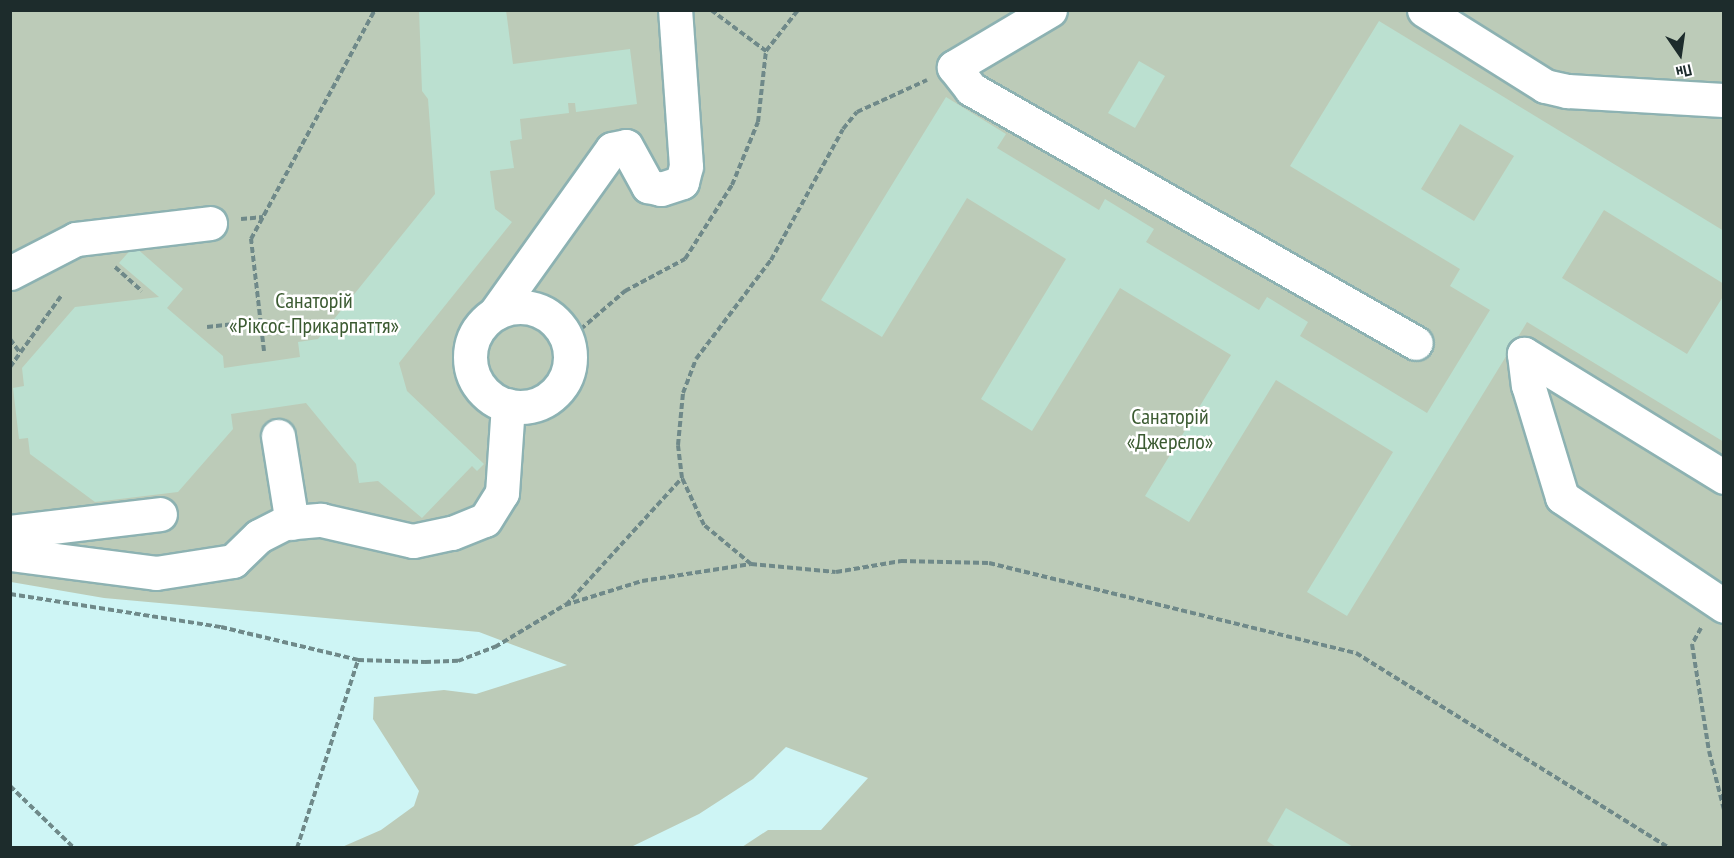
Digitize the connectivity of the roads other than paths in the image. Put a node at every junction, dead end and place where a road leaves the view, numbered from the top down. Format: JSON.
{"nodes":[{"id":1,"x":675,"y":10,"type":"edge"},
{"id":2,"x":1050,"y":10,"type":"edge"},
{"id":3,"x":1424,"y":10,"type":"edge"},
{"id":4,"x":1724,"y":100,"type":"edge"},
{"id":5,"x":210,"y":223,"type":"dead end"},
{"id":6,"x":10,"y":273,"type":"edge"},
{"id":7,"x":495,"y":314,"type":"junction"},
{"id":8,"x":1416,"y":343,"type":"dead end"},
{"id":9,"x":508,"y":405,"type":"junction"},
{"id":10,"x":278,"y":436,"type":"dead end"},
{"id":11,"x":1724,"y":477,"type":"edge"},
{"id":12,"x":160,"y":514,"type":"dead end"},
{"id":13,"x":292,"y":523,"type":"junction"},
{"id":14,"x":10,"y":532,"type":"edge"},
{"id":15,"x":10,"y":554,"type":"edge"},
{"id":16,"x":1720,"y":604,"type":"edge"}],
"edges":[{"from":1,"to":7,"type":"lane"},
{"from":2,"to":8,"type":"lane"},
{"from":3,"to":4,"type":"lane"},
{"from":5,"to":6,"type":"lane"},
{"from":7,"to":9,"type":"lane"},
{"from":7,"to":9,"type":"lane"},
{"from":9,"to":13,"type":"lane"},
{"from":10,"to":13,"type":"lane"},
{"from":11,"to":16,"type":"lane"},
{"from":12,"to":14,"type":"lane"},
{"from":13,"to":15,"type":"lane"}]}
